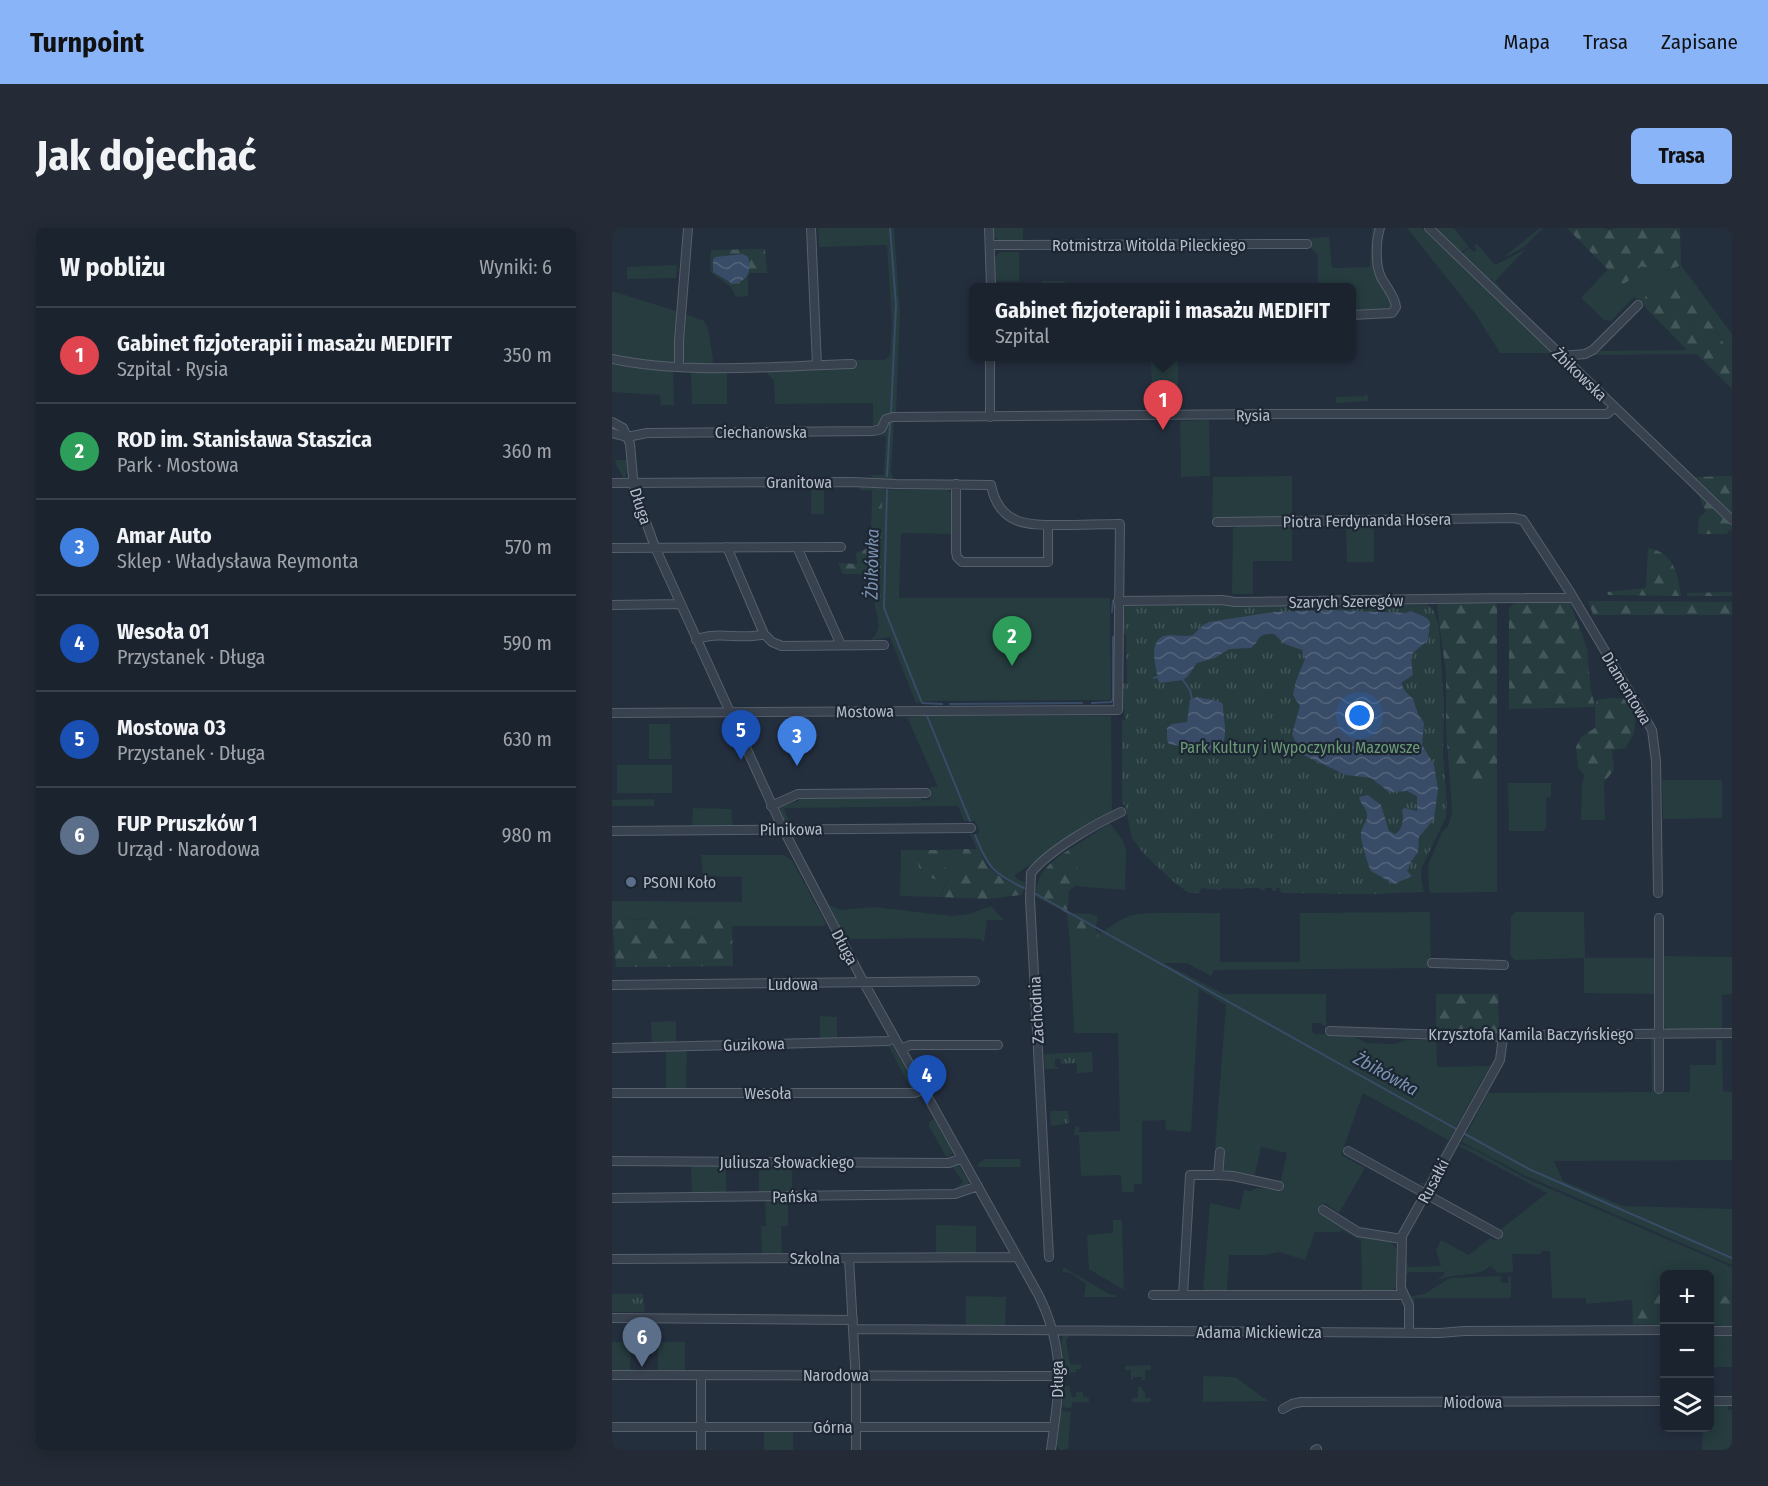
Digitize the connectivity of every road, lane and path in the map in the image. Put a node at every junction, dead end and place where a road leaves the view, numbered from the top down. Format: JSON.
{"nodes":[{"id":1,"x":688,"y":228,"type":"edge"},
{"id":2,"x":811,"y":228,"type":"edge"},
{"id":3,"x":989,"y":228,"type":"edge"},
{"id":4,"x":1380,"y":228,"type":"edge"},
{"id":5,"x":1429,"y":228,"type":"edge"},
{"id":6,"x":1307,"y":244,"type":"dead end"},
{"id":7,"x":991,"y":245,"type":"junction"},
{"id":8,"x":991,"y":283,"type":"edge"},
{"id":9,"x":1638,"y":304,"type":"dead end"},
{"id":10,"x":1356,"y":315,"type":"edge"},
{"id":11,"x":1585,"y":354,"type":"junction"},
{"id":12,"x":1561,"y":356,"type":"junction"},
{"id":13,"x":612,"y":358,"type":"edge"},
{"id":14,"x":990,"y":361,"type":"edge"},
{"id":15,"x":852,"y":364,"type":"dead end"},
{"id":16,"x":817,"y":365,"type":"junction"},
{"id":17,"x":679,"y":367,"type":"junction"},
{"id":18,"x":1576,"y":369,"type":"junction"},
{"id":19,"x":1615,"y":407,"type":"junction"},
{"id":20,"x":990,"y":417,"type":"junction"},
{"id":21,"x":889,"y":418,"type":"joint"},
{"id":22,"x":612,"y":422,"type":"edge"},
{"id":23,"x":612,"y":433,"type":"edge"},
{"id":24,"x":627,"y":437,"type":"junction"},
{"id":25,"x":633,"y":482,"type":"junction"},
{"id":26,"x":612,"y":483,"type":"edge"},
{"id":27,"x":956,"y":484,"type":"junction"},
{"id":28,"x":1518,"y":518,"type":"joint"},
{"id":29,"x":1732,"y":520,"type":"edge"},
{"id":30,"x":1217,"y":522,"type":"dead end"},
{"id":31,"x":1048,"y":525,"type":"junction"},
{"id":32,"x":656,"y":547,"type":"junction"},
{"id":33,"x":727,"y":547,"type":"junction"},
{"id":34,"x":797,"y":547,"type":"junction"},
{"id":35,"x":612,"y":548,"type":"edge"},
{"id":36,"x":841,"y":548,"type":"dead end"},
{"id":37,"x":1573,"y":598,"type":"junction"},
{"id":38,"x":1118,"y":601,"type":"junction"},
{"id":39,"x":680,"y":604,"type":"junction"},
{"id":40,"x":612,"y":605,"type":"edge"},
{"id":41,"x":765,"y":634,"type":"junction"},
{"id":42,"x":696,"y":640,"type":"junction"},
{"id":43,"x":841,"y":645,"type":"junction"},
{"id":44,"x":884,"y":645,"type":"dead end"},
{"id":45,"x":729,"y":712,"type":"junction"},
{"id":46,"x":612,"y":713,"type":"edge"},
{"id":47,"x":926,"y":793,"type":"dead end"},
{"id":48,"x":771,"y":806,"type":"junction"},
{"id":49,"x":1121,"y":812,"type":"dead end"},
{"id":50,"x":971,"y":828,"type":"dead end"},
{"id":51,"x":783,"y":829,"type":"junction"},
{"id":52,"x":612,"y":831,"type":"edge"},
{"id":53,"x":1658,"y":893,"type":"dead end"},
{"id":54,"x":1659,"y":918,"type":"dead end"},
{"id":55,"x":1432,"y":963,"type":"dead end"},
{"id":56,"x":1503,"y":965,"type":"dead end"},
{"id":57,"x":975,"y":981,"type":"dead end"},
{"id":58,"x":864,"y":983,"type":"junction"},
{"id":59,"x":612,"y":985,"type":"edge"},
{"id":60,"x":1330,"y":1031,"type":"dead end"},
{"id":61,"x":1732,"y":1033,"type":"edge"},
{"id":62,"x":1660,"y":1034,"type":"junction"},
{"id":63,"x":1503,"y":1037,"type":"junction"},
{"id":64,"x":895,"y":1038,"type":"junction"},
{"id":65,"x":998,"y":1044,"type":"dead end"},
{"id":66,"x":612,"y":1048,"type":"edge"},
{"id":67,"x":900,"y":1049,"type":"junction"},
{"id":68,"x":1659,"y":1089,"type":"dead end"},
{"id":69,"x":923,"y":1090,"type":"junction"},
{"id":70,"x":612,"y":1093,"type":"edge"},
{"id":71,"x":1348,"y":1151,"type":"dead end"},
{"id":72,"x":1220,"y":1152,"type":"dead end"},
{"id":73,"x":962,"y":1158,"type":"junction"},
{"id":74,"x":612,"y":1161,"type":"edge"},
{"id":75,"x":1216,"y":1175,"type":"junction"},
{"id":76,"x":978,"y":1186,"type":"junction"},
{"id":77,"x":1279,"y":1186,"type":"dead end"},
{"id":78,"x":1426,"y":1194,"type":"junction"},
{"id":79,"x":612,"y":1198,"type":"edge"},
{"id":80,"x":1323,"y":1210,"type":"dead end"},
{"id":81,"x":1498,"y":1234,"type":"dead end"},
{"id":82,"x":1401,"y":1239,"type":"junction"},
{"id":83,"x":1017,"y":1257,"type":"junction"},
{"id":84,"x":1049,"y":1257,"type":"dead end"},
{"id":85,"x":849,"y":1258,"type":"junction"},
{"id":86,"x":612,"y":1259,"type":"edge"},
{"id":87,"x":1153,"y":1295,"type":"dead end"},
{"id":88,"x":1183,"y":1295,"type":"junction"},
{"id":89,"x":1403,"y":1295,"type":"junction"},
{"id":90,"x":612,"y":1318,"type":"edge"},
{"id":91,"x":853,"y":1320,"type":"junction"},
{"id":92,"x":853,"y":1329,"type":"junction"},
{"id":93,"x":1053,"y":1330,"type":"junction"},
{"id":94,"x":1660,"y":1330,"type":"edge"},
{"id":95,"x":1714,"y":1331,"type":"edge"},
{"id":96,"x":1732,"y":1331,"type":"edge"},
{"id":97,"x":1409,"y":1333,"type":"junction"},
{"id":98,"x":612,"y":1374,"type":"edge"},
{"id":99,"x":701,"y":1375,"type":"junction"},
{"id":100,"x":855,"y":1375,"type":"junction"},
{"id":101,"x":1060,"y":1376,"type":"junction"},
{"id":102,"x":1660,"y":1401,"type":"edge"},
{"id":103,"x":1714,"y":1401,"type":"edge"},
{"id":104,"x":1732,"y":1401,"type":"edge"},
{"id":105,"x":1283,"y":1409,"type":"dead end"},
{"id":106,"x":856,"y":1426,"type":"junction"},
{"id":107,"x":1054,"y":1426,"type":"junction"},
{"id":108,"x":612,"y":1427,"type":"edge"},
{"id":109,"x":701,"y":1427,"type":"junction"},
{"id":110,"x":701,"y":1450,"type":"edge"},
{"id":111,"x":856,"y":1450,"type":"edge"},
{"id":112,"x":1051,"y":1450,"type":"edge"}],
"edges":[{"from":1,"to":17,"type":"street"},
{"from":2,"to":16,"type":"street"},
{"from":3,"to":7,"type":"street"},
{"from":4,"to":10,"type":"street"},
{"from":5,"to":12,"type":"street","name":"Żbikowska"},
{"from":6,"to":7,"type":"street","name":"Rotmistrza Witolda Pileckiego"},
{"from":7,"to":8,"type":"street"},
{"from":9,"to":11,"type":"street"},
{"from":11,"to":12,"type":"street"},
{"from":11,"to":18,"type":"street"},
{"from":12,"to":18,"type":"street","name":"Żbikowska"},
{"from":13,"to":17,"type":"street"},
{"from":14,"to":20,"type":"street"},
{"from":15,"to":16,"type":"street"},
{"from":16,"to":17,"type":"street"},
{"from":18,"to":19,"type":"street","name":"Żbikowska"},
{"from":19,"to":20,"type":"street","name":"Rysia"},
{"from":19,"to":29,"type":"street","name":"Żbikowska"},
{"from":20,"to":21,"type":"street","name":"Rysia"},
{"from":21,"to":24,"type":"street","name":"Ciechanowska"},
{"from":22,"to":24,"type":"street"},
{"from":23,"to":24,"type":"street","name":"Ciechanowska"},
{"from":24,"to":25,"type":"street","name":"Długa"},
{"from":25,"to":26,"type":"street","name":"Granitowa"},
{"from":25,"to":27,"type":"street","name":"Granitowa"},
{"from":25,"to":32,"type":"street","name":"Długa"},
{"from":27,"to":31,"type":"street","name":"Granitowa"},
{"from":27,"to":31,"type":"street"},
{"from":28,"to":30,"type":"street","name":"Piotra Ferdynanda Hosera"},
{"from":28,"to":37,"type":"street","name":"Diamentowa"},
{"from":31,"to":38,"type":"street"},
{"from":32,"to":33,"type":"street"},
{"from":32,"to":35,"type":"street"},
{"from":32,"to":39,"type":"street","name":"Długa"},
{"from":33,"to":34,"type":"street"},
{"from":33,"to":41,"type":"street"},
{"from":34,"to":36,"type":"street"},
{"from":34,"to":43,"type":"street"},
{"from":37,"to":38,"type":"street","name":"Szarych Szeregów"},
{"from":37,"to":53,"type":"street","name":"Diamentowa"},
{"from":38,"to":45,"type":"street","name":"Mostowa"},
{"from":39,"to":40,"type":"street"},
{"from":39,"to":42,"type":"street","name":"Długa"},
{"from":41,"to":42,"type":"street"},
{"from":41,"to":43,"type":"street"},
{"from":42,"to":45,"type":"street","name":"Długa"},
{"from":43,"to":44,"type":"street"},
{"from":45,"to":46,"type":"street","name":"Mostowa"},
{"from":45,"to":48,"type":"street","name":"Długa"},
{"from":47,"to":48,"type":"street"},
{"from":48,"to":51,"type":"street","name":"Długa"},
{"from":49,"to":84,"type":"street","name":"Zachodnia"},
{"from":50,"to":51,"type":"street","name":"Pilnikowa"},
{"from":51,"to":52,"type":"street","name":"Pilnikowa"},
{"from":51,"to":58,"type":"street","name":"Długa"},
{"from":54,"to":62,"type":"street"},
{"from":55,"to":56,"type":"street"},
{"from":57,"to":58,"type":"street","name":"Ludowa"},
{"from":58,"to":59,"type":"street","name":"Ludowa"},
{"from":58,"to":64,"type":"street","name":"Długa"},
{"from":60,"to":63,"type":"street","name":"Krzysztofa Kamila Baczyńskiego"},
{"from":61,"to":62,"type":"street","name":"Krzysztofa Kamila Baczyńskiego"},
{"from":62,"to":63,"type":"street","name":"Krzysztofa Kamila Baczyńskiego"},
{"from":62,"to":68,"type":"street"},
{"from":63,"to":78,"type":"street","name":"Rusałki"},
{"from":64,"to":66,"type":"street","name":"Guzikowa"},
{"from":64,"to":67,"type":"street","name":"Długa"},
{"from":65,"to":67,"type":"street"},
{"from":67,"to":69,"type":"street","name":"Długa"},
{"from":69,"to":70,"type":"street","name":"Wesoła"},
{"from":69,"to":73,"type":"street","name":"Długa"},
{"from":71,"to":78,"type":"street"},
{"from":72,"to":75,"type":"street"},
{"from":73,"to":74,"type":"street","name":"Juliusza Słowackiego"},
{"from":73,"to":76,"type":"street","name":"Długa"},
{"from":75,"to":77,"type":"street"},
{"from":75,"to":88,"type":"street"},
{"from":76,"to":79,"type":"street","name":"Pańska"},
{"from":76,"to":83,"type":"street","name":"Długa"},
{"from":78,"to":81,"type":"street"},
{"from":78,"to":82,"type":"street","name":"Rusałki"},
{"from":80,"to":82,"type":"street"},
{"from":82,"to":89,"type":"street","name":"Rusałki"},
{"from":83,"to":85,"type":"street","name":"Szkolna"},
{"from":83,"to":93,"type":"street","name":"Długa"},
{"from":85,"to":86,"type":"street","name":"Szkolna"},
{"from":85,"to":91,"type":"street"},
{"from":87,"to":88,"type":"street"},
{"from":88,"to":89,"type":"street"},
{"from":89,"to":97,"type":"street","name":"Rusałki"},
{"from":90,"to":91,"type":"street"},
{"from":91,"to":92,"type":"street"},
{"from":92,"to":93,"type":"street","name":"Adama Mickiewicza"},
{"from":92,"to":100,"type":"street"},
{"from":93,"to":97,"type":"street","name":"Adama Mickiewicza"},
{"from":93,"to":101,"type":"street","name":"Długa"},
{"from":94,"to":97,"type":"street","name":"Adama Mickiewicza"},
{"from":95,"to":96,"type":"street"},
{"from":98,"to":99,"type":"street","name":"Narodowa"},
{"from":99,"to":100,"type":"street","name":"Narodowa"},
{"from":99,"to":109,"type":"street"},
{"from":100,"to":101,"type":"street","name":"Narodowa"},
{"from":100,"to":106,"type":"street"},
{"from":101,"to":107,"type":"street","name":"Długa"},
{"from":102,"to":105,"type":"street","name":"Miodowa"},
{"from":103,"to":104,"type":"street"},
{"from":106,"to":107,"type":"street","name":"Górna"},
{"from":106,"to":109,"type":"street","name":"Górna"},
{"from":106,"to":111,"type":"street"},
{"from":107,"to":112,"type":"street","name":"Długa"},
{"from":108,"to":109,"type":"street","name":"Górna"},
{"from":109,"to":110,"type":"street"}]}
